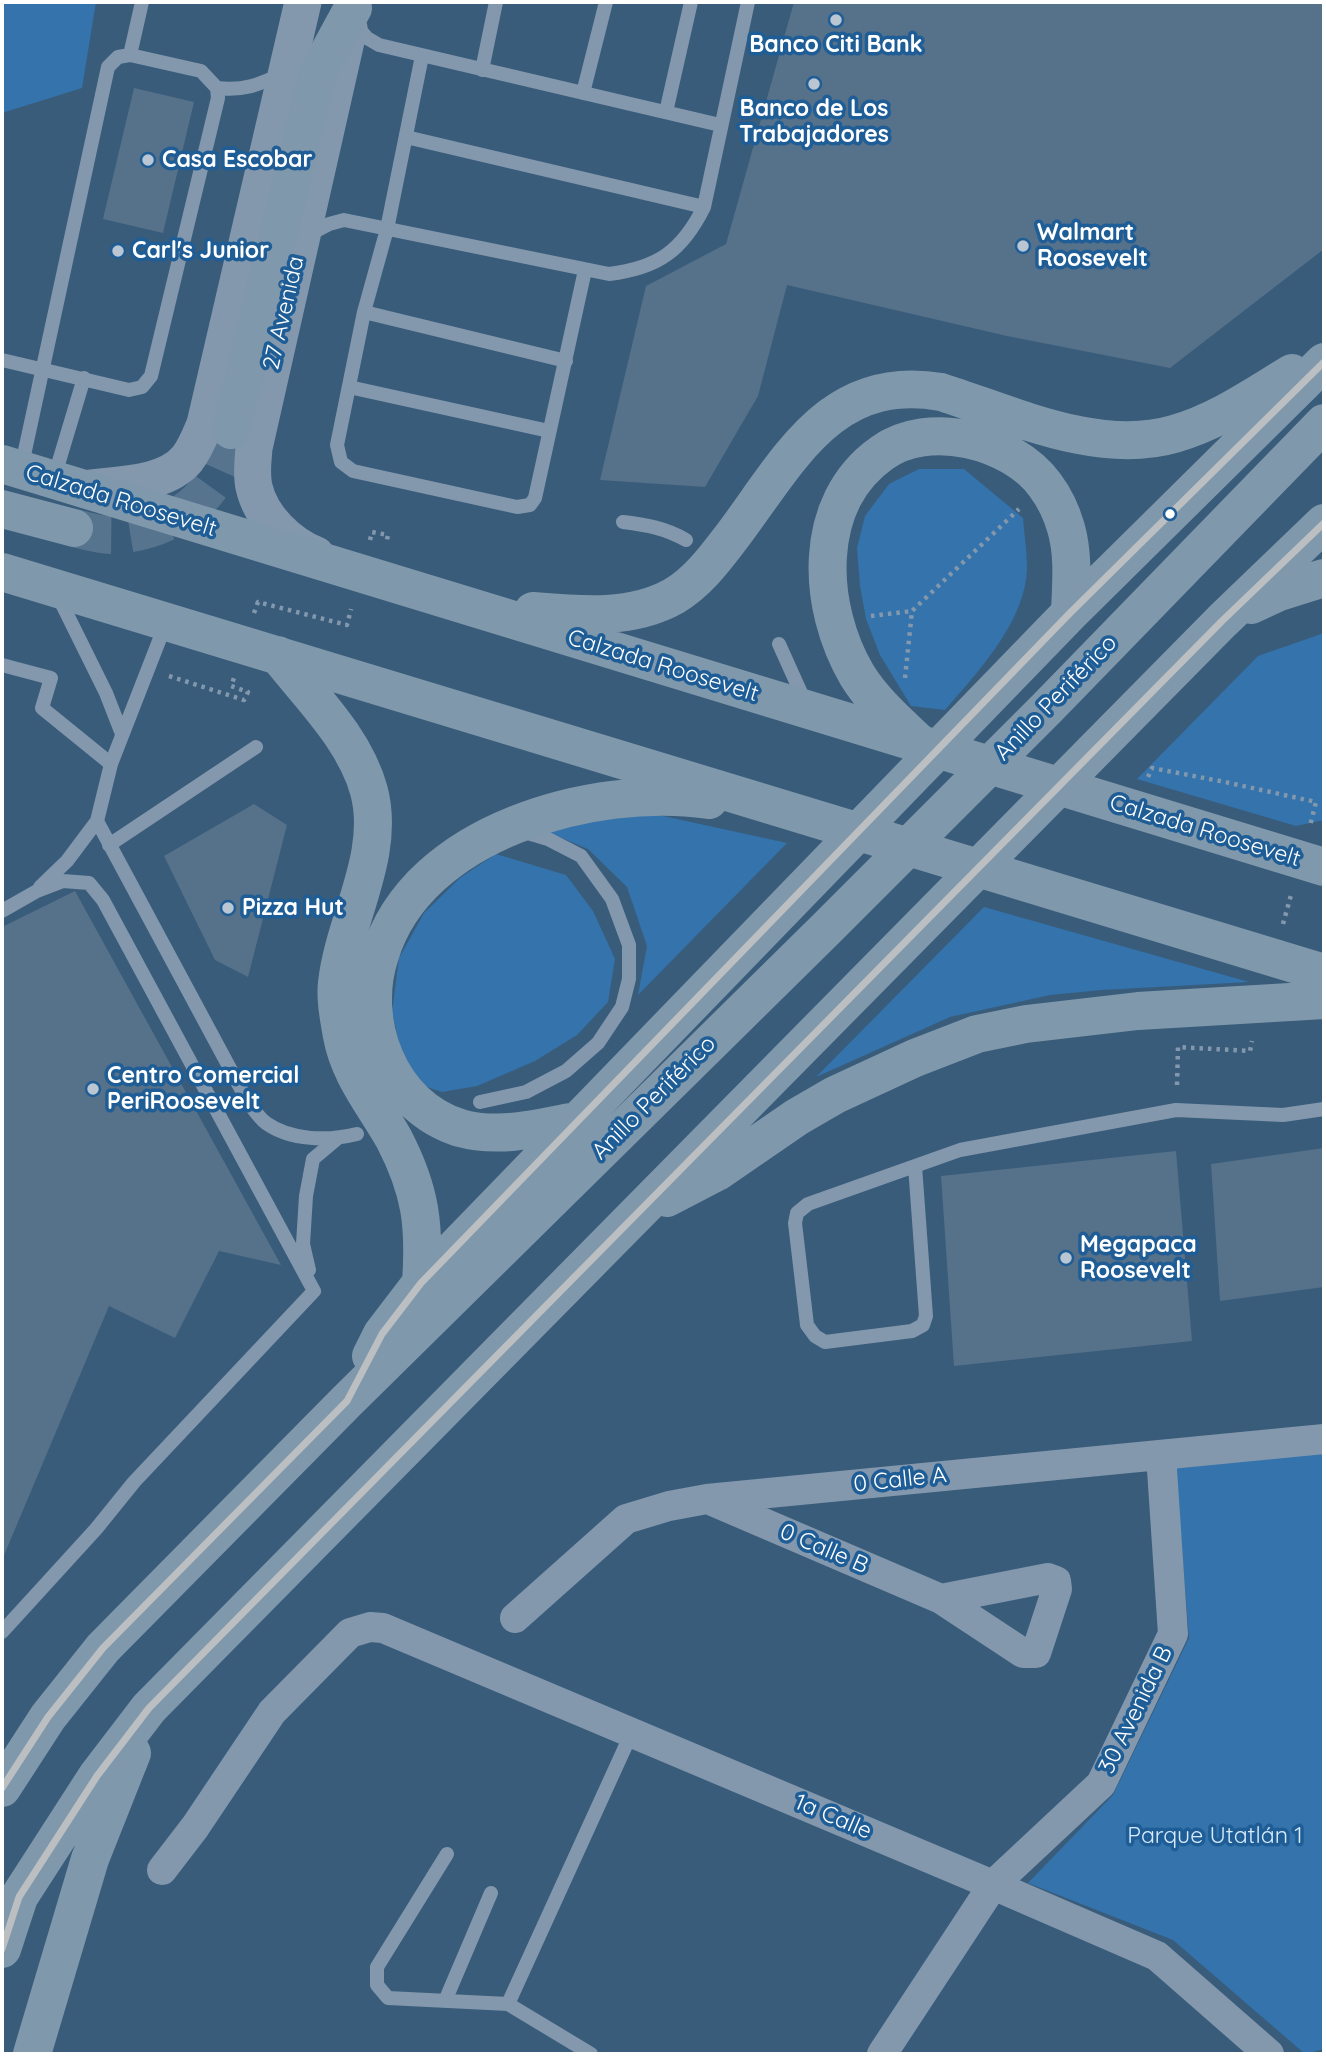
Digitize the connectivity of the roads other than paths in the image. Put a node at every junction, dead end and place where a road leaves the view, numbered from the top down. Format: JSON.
{"nodes":[{"id":1,"x":142,"y":2,"type":"edge"},
{"id":2,"x":303,"y":2,"type":"edge"},
{"id":3,"x":493,"y":2,"type":"edge"},
{"id":4,"x":606,"y":2,"type":"edge"},
{"id":5,"x":691,"y":2,"type":"edge"},
{"id":6,"x":748,"y":2,"type":"edge"},
{"id":7,"x":353,"y":9,"type":"edge"},
{"id":8,"x":130,"y":55,"type":"junction"},
{"id":9,"x":422,"y":56,"type":"junction"},
{"id":10,"x":482,"y":71,"type":"junction"},
{"id":11,"x":287,"y":72,"type":"junction"},
{"id":12,"x":217,"y":89,"type":"junction"},
{"id":13,"x":583,"y":93,"type":"junction"},
{"id":14,"x":666,"y":112,"type":"junction"},
{"id":15,"x":720,"y":125,"type":"junction"},
{"id":16,"x":406,"y":137,"type":"junction"},
{"id":17,"x":704,"y":207,"type":"junction"},
{"id":18,"x":387,"y":229,"type":"junction"},
{"id":19,"x":301,"y":240,"type":"junction"},
{"id":20,"x":585,"y":270,"type":"junction"},
{"id":21,"x":364,"y":312,"type":"junction"},
{"id":22,"x":1324,"y":355,"type":"edge"},
{"id":23,"x":2,"y":360,"type":"edge"},
{"id":24,"x":566,"y":361,"type":"junction"},
{"id":25,"x":1324,"y":362,"type":"edge"},
{"id":26,"x":42,"y":370,"type":"junction"},
{"id":27,"x":84,"y":378,"type":"junction"},
{"id":28,"x":349,"y":387,"type":"junction"},
{"id":29,"x":1324,"y":423,"type":"edge"},
{"id":30,"x":231,"y":430,"type":"tunnel mouth"},
{"id":31,"x":549,"y":432,"type":"junction"},
{"id":32,"x":40,"y":476,"type":"edge"},
{"id":33,"x":2,"y":509,"type":"edge"},
{"id":34,"x":623,"y":522,"type":"dead end"},
{"id":35,"x":1324,"y":523,"type":"edge"},
{"id":36,"x":74,"y":528,"type":"tunnel mouth"},
{"id":37,"x":686,"y":540,"type":"dead end"},
{"id":38,"x":2,"y":572,"type":"edge"},
{"id":39,"x":360,"y":572,"type":"junction"},
{"id":40,"x":1324,"y":578,"type":"edge"},
{"id":41,"x":54,"y":588,"type":"junction"},
{"id":42,"x":464,"y":605,"type":"junction"},
{"id":43,"x":1070,"y":612,"type":"junction"},
{"id":44,"x":1222,"y":621,"type":"junction"},
{"id":45,"x":166,"y":622,"type":"junction"},
{"id":46,"x":779,"y":644,"type":"dead end"},
{"id":47,"x":278,"y":656,"type":"junction"},
{"id":48,"x":2,"y":665,"type":"edge"},
{"id":49,"x":809,"y":712,"type":"junction"},
{"id":50,"x":122,"y":734,"type":"junction"},
{"id":51,"x":911,"y":736,"type":"junction"},
{"id":52,"x":256,"y":747,"type":"dead end"},
{"id":53,"x":111,"y":764,"type":"junction"},
{"id":54,"x":809,"y":817,"type":"junction"},
{"id":55,"x":97,"y":821,"type":"junction"},
{"id":56,"x":507,"y":827,"type":"junction"},
{"id":57,"x":109,"y":845,"type":"junction"},
{"id":58,"x":1315,"y":860,"type":"edge"},
{"id":59,"x":37,"y":891,"type":"junction"},
{"id":60,"x":2,"y":911,"type":"edge"},
{"id":61,"x":1324,"y":973,"type":"edge"},
{"id":62,"x":1324,"y":1000,"type":"edge"},
{"id":63,"x":480,"y":1102,"type":"dead end"},
{"id":64,"x":1324,"y":1109,"type":"edge"},
{"id":65,"x":580,"y":1119,"type":"junction"},
{"id":66,"x":357,"y":1134,"type":"dead end"},
{"id":67,"x":338,"y":1138,"type":"junction"},
{"id":68,"x":915,"y":1166,"type":"junction"},
{"id":69,"x":637,"y":1213,"type":"junction"},
{"id":70,"x":421,"y":1283,"type":"junction"},
{"id":71,"x":314,"y":1291,"type":"junction"},
{"id":72,"x":347,"y":1401,"type":"junction"},
{"id":73,"x":1324,"y":1439,"type":"edge"},
{"id":74,"x":1161,"y":1455,"type":"junction"},
{"id":75,"x":707,"y":1499,"type":"junction"},
{"id":76,"x":941,"y":1599,"type":"dead end"},
{"id":77,"x":515,"y":1618,"type":"dead end"},
{"id":78,"x":2,"y":1632,"type":"edge"},
{"id":79,"x":149,"y":1709,"type":"junction"},
{"id":80,"x":632,"y":1732,"type":"junction"},
{"id":81,"x":2,"y":1788,"type":"edge"},
{"id":82,"x":447,"y":1854,"type":"dead end"},
{"id":83,"x":162,"y":1870,"type":"dead end"},
{"id":84,"x":993,"y":1885,"type":"junction"},
{"id":85,"x":491,"y":1893,"type":"dead end"},
{"id":86,"x":2,"y":1949,"type":"edge"},
{"id":87,"x":445,"y":2001,"type":"junction"},
{"id":88,"x":508,"y":2004,"type":"junction"},
{"id":89,"x":34,"y":2050,"type":"edge"},
{"id":90,"x":591,"y":2054,"type":"edge"},
{"id":91,"x":882,"y":2054,"type":"edge"},
{"id":92,"x":1269,"y":2054,"type":"edge"}],
"edges":[{"from":1,"to":8,"type":"lane"},
{"from":2,"to":11,"type":"street"},
{"from":3,"to":10,"type":"lane"},
{"from":4,"to":13,"type":"lane"},
{"from":5,"to":14,"type":"lane"},
{"from":6,"to":15,"type":"lane"},
{"from":7,"to":9,"type":"lane"},
{"from":7,"to":19,"type":"street","name":"27 Avenida"},
{"from":7,"to":30,"type":"highway"},
{"from":8,"to":12,"type":"lane"},
{"from":8,"to":26,"type":"lane"},
{"from":9,"to":10,"type":"lane"},
{"from":9,"to":16,"type":"lane"},
{"from":10,"to":13,"type":"lane"},
{"from":11,"to":12,"type":"lane"},
{"from":11,"to":32,"type":"street"},
{"from":12,"to":27,"type":"lane"},
{"from":13,"to":14,"type":"lane"},
{"from":14,"to":15,"type":"lane"},
{"from":15,"to":17,"type":"lane"},
{"from":16,"to":17,"type":"lane"},
{"from":16,"to":18,"type":"lane"},
{"from":17,"to":20,"type":"lane"},
{"from":18,"to":19,"type":"lane"},
{"from":18,"to":20,"type":"lane"},
{"from":18,"to":21,"type":"lane"},
{"from":19,"to":39,"type":"street","name":"27 Avenida"},
{"from":20,"to":24,"type":"lane"},
{"from":21,"to":24,"type":"lane"},
{"from":21,"to":28,"type":"lane"},
{"from":22,"to":42,"type":"highway"},
{"from":23,"to":26,"type":"lane"},
{"from":24,"to":31,"type":"lane"},
{"from":25,"to":43,"type":"highway"},
{"from":26,"to":27,"type":"lane"},
{"from":26,"to":32,"type":"lane"},
{"from":27,"to":32,"type":"lane"},
{"from":28,"to":31,"type":"lane"},
{"from":28,"to":31,"type":"lane"},
{"from":29,"to":72,"type":"highway","name":"Anillo Periférico"},
{"from":32,"to":39,"type":"highway","name":"Calzada Roosevelt"},
{"from":33,"to":36,"type":"highway"},
{"from":34,"to":37,"type":"lane"},
{"from":35,"to":44,"type":"highway"},
{"from":38,"to":41,"type":"highway"},
{"from":39,"to":42,"type":"highway","name":"Calzada Roosevelt"},
{"from":40,"to":44,"type":"highway"},
{"from":41,"to":45,"type":"highway"},
{"from":41,"to":50,"type":"lane"},
{"from":42,"to":49,"type":"highway","name":"Calzada Roosevelt"},
{"from":43,"to":51,"type":"highway"},
{"from":43,"to":65,"type":"highway"},
{"from":44,"to":69,"type":"highway"},
{"from":45,"to":47,"type":"highway"},
{"from":45,"to":50,"type":"lane"},
{"from":46,"to":49,"type":"lane"},
{"from":47,"to":54,"type":"highway"},
{"from":47,"to":70,"type":"highway"},
{"from":48,"to":53,"type":"lane"},
{"from":49,"to":51,"type":"highway","name":"Calzada Roosevelt"},
{"from":50,"to":53,"type":"lane"},
{"from":51,"to":58,"type":"highway","name":"Calzada Roosevelt"},
{"from":52,"to":57,"type":"lane"},
{"from":53,"to":55,"type":"lane"},
{"from":54,"to":56,"type":"highway"},
{"from":54,"to":61,"type":"highway"},
{"from":55,"to":57,"type":"lane"},
{"from":55,"to":59,"type":"lane"},
{"from":56,"to":63,"type":"lane"},
{"from":56,"to":65,"type":"highway"},
{"from":57,"to":67,"type":"lane"},
{"from":59,"to":60,"type":"lane"},
{"from":59,"to":71,"type":"lane"},
{"from":62,"to":69,"type":"highway"},
{"from":64,"to":68,"type":"lane"},
{"from":65,"to":70,"type":"highway"},
{"from":66,"to":67,"type":"lane"},
{"from":67,"to":71,"type":"lane"},
{"from":68,"to":68,"type":"lane"},
{"from":69,"to":79,"type":"highway"},
{"from":70,"to":72,"type":"highway"},
{"from":71,"to":78,"type":"lane"},
{"from":72,"to":81,"type":"highway","name":"Anillo Periférico"},
{"from":73,"to":74,"type":"street","name":"0 Calle A"},
{"from":74,"to":75,"type":"street","name":"0 Calle A"},
{"from":74,"to":84,"type":"street","name":"30 Avenida B"},
{"from":75,"to":76,"type":"street","name":"0 Calle B"},
{"from":75,"to":77,"type":"street","name":"0 Calle A"},
{"from":79,"to":86,"type":"highway"},
{"from":79,"to":89,"type":"highway"},
{"from":80,"to":83,"type":"street","name":"1a Calle"},
{"from":80,"to":84,"type":"street","name":"1a Calle"},
{"from":80,"to":88,"type":"lane"},
{"from":82,"to":87,"type":"lane"},
{"from":84,"to":91,"type":"street","name":"30 Avenida B"},
{"from":84,"to":92,"type":"street","name":"1a Calle"},
{"from":85,"to":87,"type":"lane"},
{"from":87,"to":88,"type":"lane"},
{"from":88,"to":90,"type":"lane"}]}
